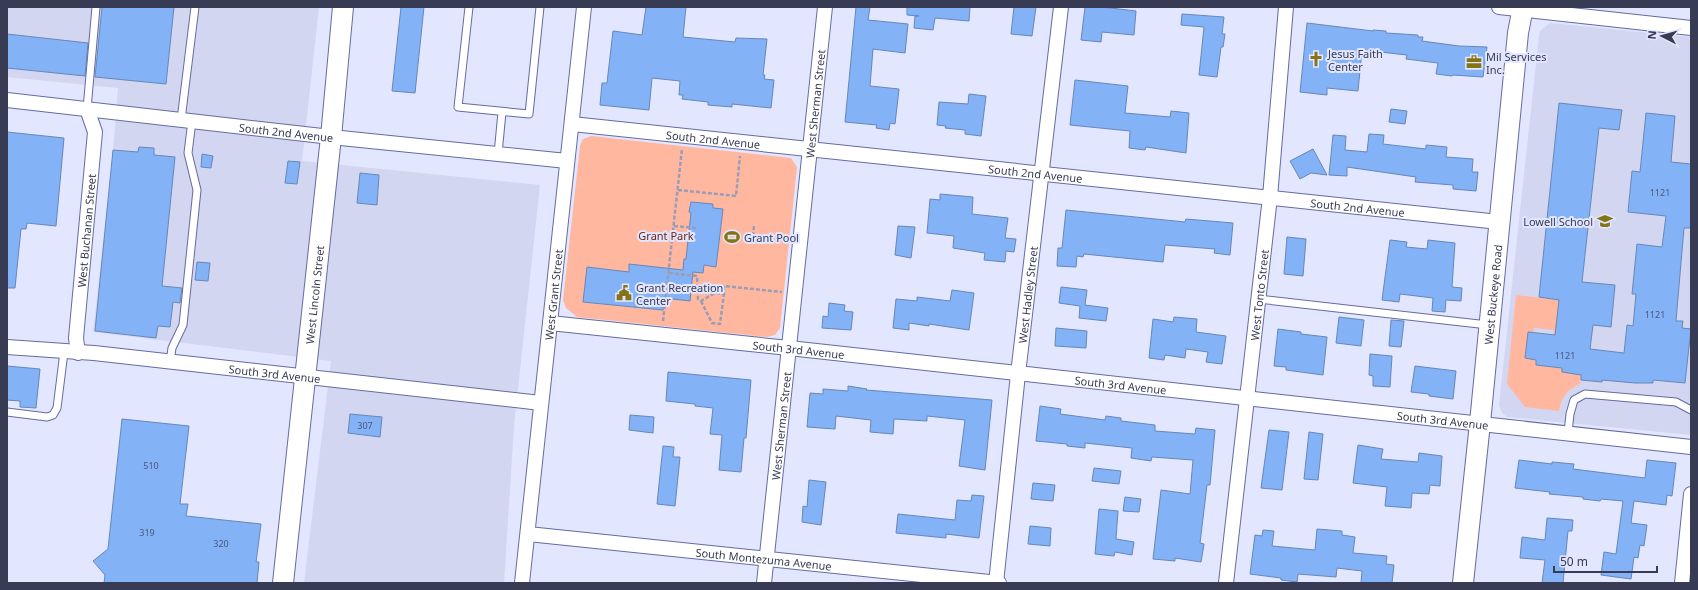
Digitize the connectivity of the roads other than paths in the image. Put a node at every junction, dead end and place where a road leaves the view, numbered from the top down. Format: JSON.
{"nodes":[{"id":1,"x":96,"y":7,"type":"edge"},
{"id":2,"x":195,"y":7,"type":"edge"},
{"id":3,"x":343,"y":7,"type":"edge"},
{"id":4,"x":469,"y":7,"type":"edge"},
{"id":5,"x":540,"y":7,"type":"edge"},
{"id":6,"x":584,"y":7,"type":"edge"},
{"id":7,"x":826,"y":7,"type":"edge"},
{"id":8,"x":1061,"y":7,"type":"edge"},
{"id":9,"x":1286,"y":7,"type":"edge"},
{"id":10,"x":1499,"y":7,"type":"edge"},
{"id":11,"x":1523,"y":8,"type":"edge"},
{"id":12,"x":1691,"y":28,"type":"edge"},
{"id":13,"x":7,"y":100,"type":"edge"},
{"id":14,"x":87,"y":109,"type":"junction"},
{"id":15,"x":502,"y":112,"type":"junction"},
{"id":16,"x":186,"y":120,"type":"junction"},
{"id":17,"x":572,"y":124,"type":"junction"},
{"id":18,"x":331,"y":137,"type":"junction"},
{"id":19,"x":811,"y":150,"type":"junction"},
{"id":20,"x":498,"y":154,"type":"junction"},
{"id":21,"x":567,"y":161,"type":"junction"},
{"id":22,"x":1043,"y":174,"type":"junction"},
{"id":23,"x":1270,"y":197,"type":"junction"},
{"id":24,"x":1499,"y":222,"type":"junction"},
{"id":25,"x":1258,"y":299,"type":"junction"},
{"id":26,"x":550,"y":323,"type":"junction"},
{"id":27,"x":1490,"y":325,"type":"junction"},
{"id":28,"x":7,"y":347,"type":"edge"},
{"id":29,"x":789,"y":348,"type":"junction"},
{"id":30,"x":71,"y":352,"type":"junction"},
{"id":31,"x":170,"y":362,"type":"junction"},
{"id":32,"x":1018,"y":374,"type":"junction"},
{"id":33,"x":304,"y":377,"type":"junction"},
{"id":34,"x":1247,"y":398,"type":"junction"},
{"id":35,"x":541,"y":403,"type":"junction"},
{"id":36,"x":1691,"y":410,"type":"edge"},
{"id":37,"x":7,"y":412,"type":"edge"},
{"id":38,"x":1480,"y":423,"type":"junction"},
{"id":39,"x":1568,"y":433,"type":"junction"},
{"id":40,"x":1691,"y":447,"type":"edge"},
{"id":41,"x":1691,"y":494,"type":"edge"},
{"id":42,"x":528,"y":534,"type":"junction"},
{"id":43,"x":767,"y":559,"type":"junction"},
{"id":44,"x":283,"y":583,"type":"edge"},
{"id":45,"x":522,"y":583,"type":"edge"},
{"id":46,"x":764,"y":583,"type":"edge"},
{"id":47,"x":997,"y":583,"type":"edge"},
{"id":48,"x":1226,"y":583,"type":"edge"},
{"id":49,"x":1462,"y":583,"type":"edge"},
{"id":50,"x":1682,"y":583,"type":"edge"}],
"edges":[{"from":1,"to":14,"type":"lane"},
{"from":2,"to":16,"type":"lane"},
{"from":3,"to":18,"type":"main road","name":"West Lincoln Street"},
{"from":4,"to":15,"type":"lane"},
{"from":5,"to":15,"type":"lane"},
{"from":6,"to":17,"type":"street","name":"West Grant Street"},
{"from":7,"to":19,"type":"street","name":"West Sherman Street"},
{"from":8,"to":22,"type":"street","name":"West Hadley Street"},
{"from":9,"to":23,"type":"street","name":"West Tonto Street"},
{"from":10,"to":11,"type":"street"},
{"from":11,"to":12,"type":"street"},
{"from":11,"to":24,"type":"main road","name":"West Buckeye Road"},
{"from":13,"to":14,"type":"street","name":"South 2nd Avenue"},
{"from":14,"to":16,"type":"street","name":"South 2nd Avenue"},
{"from":14,"to":30,"type":"street","name":"West Buchanan Street"},
{"from":15,"to":20,"type":"lane"},
{"from":16,"to":18,"type":"street","name":"South 2nd Avenue"},
{"from":16,"to":31,"type":"lane"},
{"from":17,"to":19,"type":"street","name":"South 2nd Avenue"},
{"from":17,"to":21,"type":"street","name":"West Grant Street"},
{"from":18,"to":20,"type":"street","name":"South 2nd Avenue"},
{"from":18,"to":33,"type":"main road","name":"West Lincoln Street"},
{"from":19,"to":22,"type":"street","name":"South 2nd Avenue"},
{"from":19,"to":29,"type":"street","name":"West Sherman Street"},
{"from":20,"to":21,"type":"street","name":"South 2nd Avenue"},
{"from":21,"to":26,"type":"street","name":"West Grant Street"},
{"from":22,"to":23,"type":"street","name":"South 2nd Avenue"},
{"from":22,"to":32,"type":"street","name":"West Hadley Street"},
{"from":23,"to":24,"type":"street","name":"South 2nd Avenue"},
{"from":23,"to":25,"type":"street","name":"West Tonto Street"},
{"from":24,"to":27,"type":"main road","name":"West Buckeye Road"},
{"from":25,"to":27,"type":"lane"},
{"from":25,"to":34,"type":"street","name":"West Tonto Street"},
{"from":26,"to":29,"type":"street","name":"South 3rd Avenue"},
{"from":26,"to":35,"type":"street","name":"West Grant Street"},
{"from":27,"to":38,"type":"main road","name":"West Buckeye Road"},
{"from":28,"to":30,"type":"street","name":"South 3rd Avenue"},
{"from":29,"to":32,"type":"street","name":"South 3rd Avenue"},
{"from":29,"to":43,"type":"street","name":"West Sherman Street"},
{"from":30,"to":31,"type":"street","name":"South 3rd Avenue"},
{"from":30,"to":37,"type":"lane"},
{"from":31,"to":33,"type":"street","name":"South 3rd Avenue"},
{"from":32,"to":34,"type":"street","name":"South 3rd Avenue"},
{"from":32,"to":47,"type":"street","name":"West Hadley Street"},
{"from":33,"to":35,"type":"street","name":"South 3rd Avenue"},
{"from":33,"to":44,"type":"main road","name":"West Lincoln Street"},
{"from":34,"to":38,"type":"street","name":"South 3rd Avenue"},
{"from":34,"to":48,"type":"street","name":"West Tonto Street"},
{"from":35,"to":42,"type":"street","name":"West Grant Street"},
{"from":36,"to":39,"type":"lane"},
{"from":38,"to":39,"type":"street","name":"South 3rd Avenue"},
{"from":38,"to":49,"type":"main road","name":"West Buckeye Road"},
{"from":39,"to":40,"type":"street","name":"South 3rd Avenue"},
{"from":41,"to":50,"type":"street"},
{"from":42,"to":43,"type":"street","name":"South Montezuma Avenue"},
{"from":42,"to":45,"type":"street","name":"West Grant Street"},
{"from":43,"to":46,"type":"street","name":"West Sherman Street"},
{"from":43,"to":47,"type":"street","name":"South Montezuma Avenue"}]}
